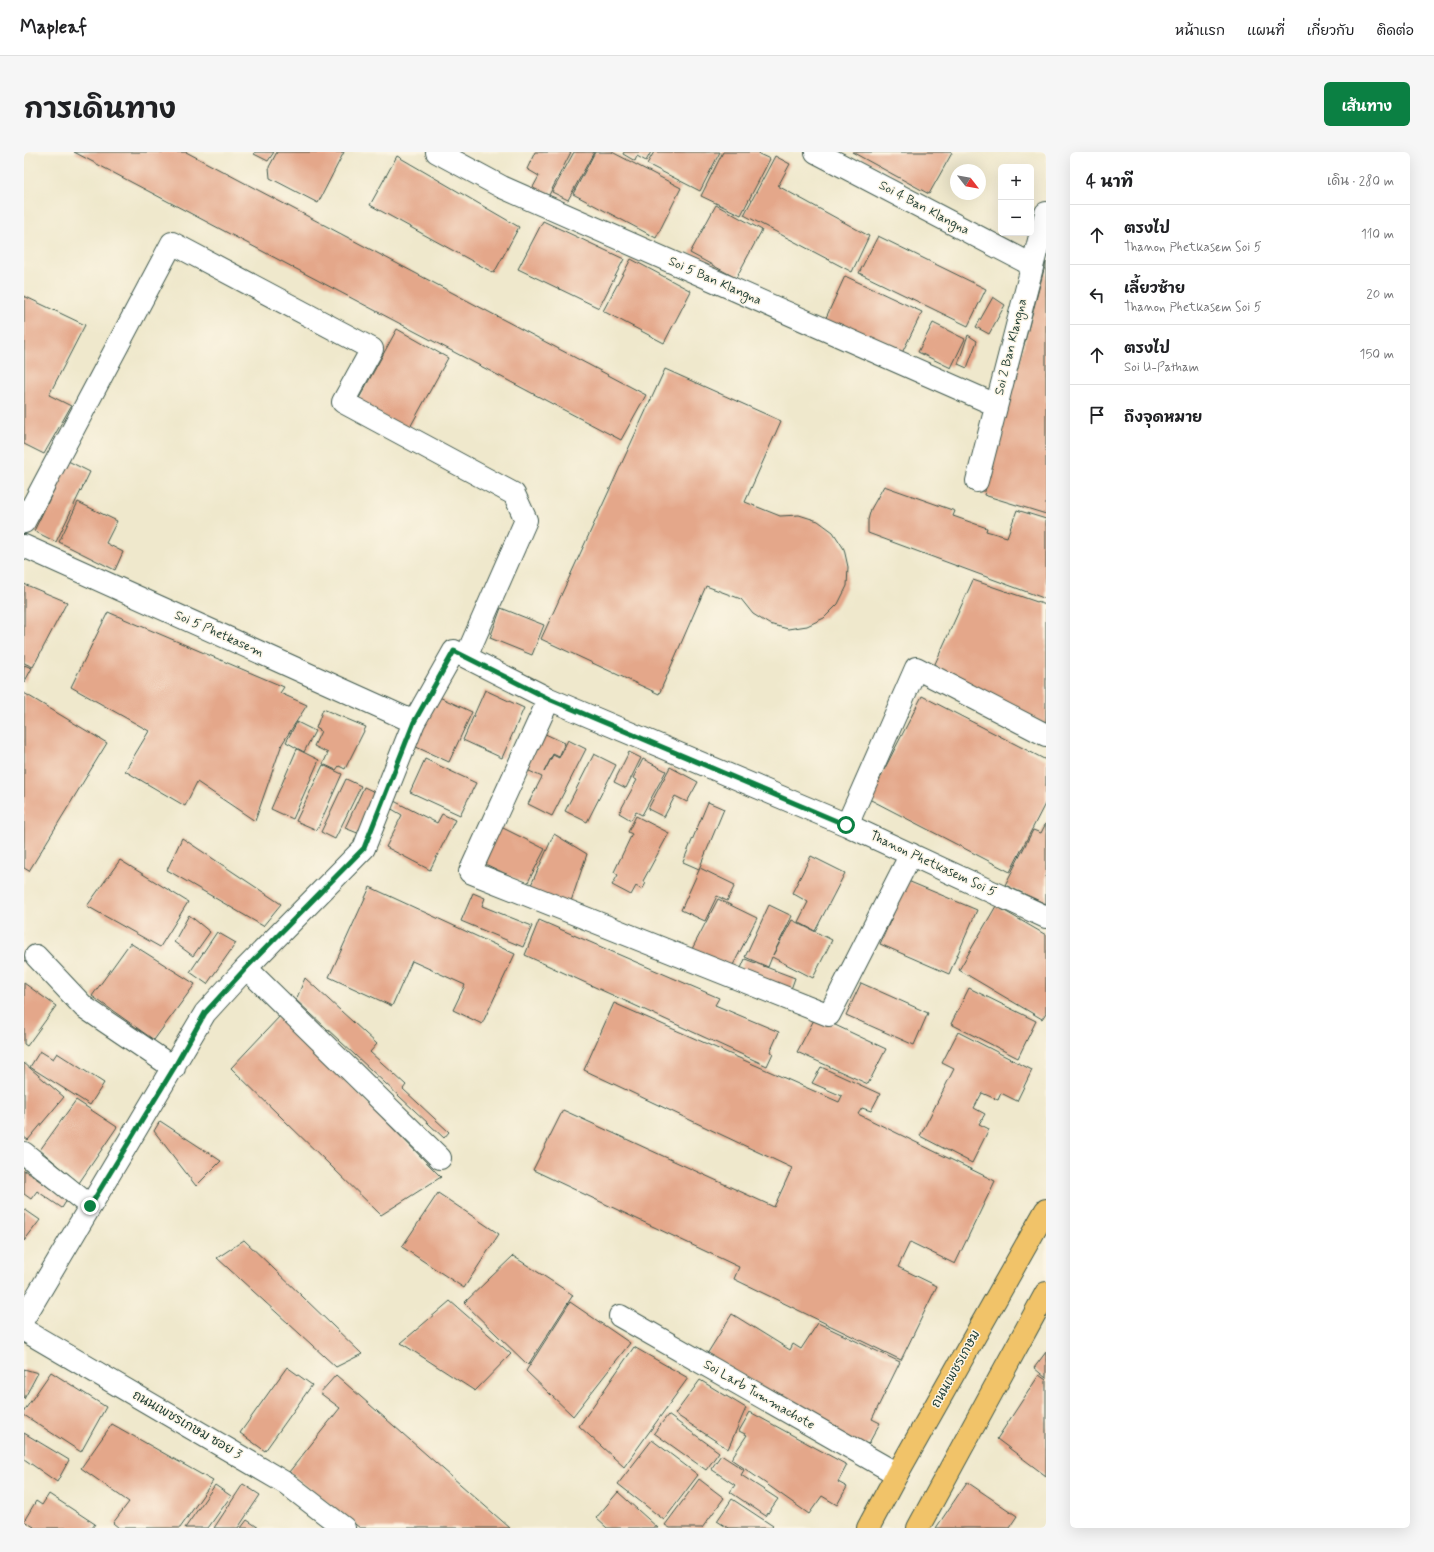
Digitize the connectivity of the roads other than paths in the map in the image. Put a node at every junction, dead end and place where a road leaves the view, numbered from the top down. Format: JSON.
{"nodes":[{"id":1,"x":437,"y":152,"type":"edge"},
{"id":2,"x":816,"y":152,"type":"edge"},
{"id":3,"x":1046,"y":213,"type":"edge"},
{"id":4,"x":1032,"y":265,"type":"junction"},
{"id":5,"x":996,"y":405,"type":"junction"},
{"id":6,"x":977,"y":481,"type":"dead end"},
{"id":7,"x":24,"y":522,"type":"edge"},
{"id":8,"x":24,"y":546,"type":"edge"},
{"id":9,"x":466,"y":657,"type":"junction"},
{"id":10,"x":549,"y":699,"type":"junction"},
{"id":11,"x":414,"y":722,"type":"junction"},
{"id":12,"x":1046,"y":735,"type":"edge"},
{"id":13,"x":846,"y":825,"type":"junction"},
{"id":14,"x":910,"y":854,"type":"junction"},
{"id":15,"x":1046,"y":917,"type":"edge"},
{"id":16,"x":36,"y":956,"type":"dead end"},
{"id":17,"x":246,"y":968,"type":"junction"},
{"id":18,"x":174,"y":1068,"type":"junction"},
{"id":19,"x":24,"y":1153,"type":"edge"},
{"id":20,"x":440,"y":1158,"type":"dead end"},
{"id":21,"x":90,"y":1206,"type":"junction"},
{"id":22,"x":1046,"y":1210,"type":"edge"},
{"id":23,"x":1046,"y":1293,"type":"edge"},
{"id":24,"x":620,"y":1316,"type":"dead end"},
{"id":25,"x":24,"y":1318,"type":"edge"},
{"id":26,"x":24,"y":1330,"type":"edge"},
{"id":27,"x":897,"y":1474,"type":"junction"},
{"id":28,"x":344,"y":1528,"type":"edge"},
{"id":29,"x":868,"y":1528,"type":"edge"},
{"id":30,"x":918,"y":1528,"type":"edge"}],
"edges":[{"from":1,"to":5,"type":"street","name":"Soi 5 Ban Klangna"},
{"from":2,"to":4,"type":"street","name":"Soi 4 Ban Klangna"},
{"from":3,"to":4,"type":"street","name":"Soi 2 Ban Klangna"},
{"from":4,"to":5,"type":"street","name":"Soi 2 Ban Klangna"},
{"from":5,"to":6,"type":"street","name":"Soi 2 Ban Klangna"},
{"from":7,"to":9,"type":"street"},
{"from":8,"to":11,"type":"street","name":"Soi 5 Phetkasem"},
{"from":9,"to":10,"type":"street","name":"Thanon Phetkasem Soi 5"},
{"from":9,"to":11,"type":"street","name":"Thanon Phetkasem Soi 5"},
{"from":10,"to":13,"type":"street","name":"Thanon Phetkasem Soi 5"},
{"from":10,"to":14,"type":"street"},
{"from":11,"to":17,"type":"street"},
{"from":12,"to":13,"type":"street"},
{"from":13,"to":14,"type":"street","name":"Thanon Phetkasem Soi 5"},
{"from":14,"to":15,"type":"street","name":"Thanon Phetkasem Soi 5"},
{"from":16,"to":18,"type":"street"},
{"from":17,"to":18,"type":"street"},
{"from":17,"to":20,"type":"street"},
{"from":18,"to":21,"type":"street"},
{"from":19,"to":21,"type":"street"},
{"from":21,"to":25,"type":"street"},
{"from":22,"to":27,"type":"main road","name":"ถนนเพชรเกษม"},
{"from":23,"to":30,"type":"main road"},
{"from":24,"to":27,"type":"street","name":"Soi Larb Tummachote"},
{"from":26,"to":28,"type":"street","name":"ถนนเพชรเกษม ซอย 3"},
{"from":27,"to":29,"type":"main road","name":"ถนนเพชรเกษม"}]}
